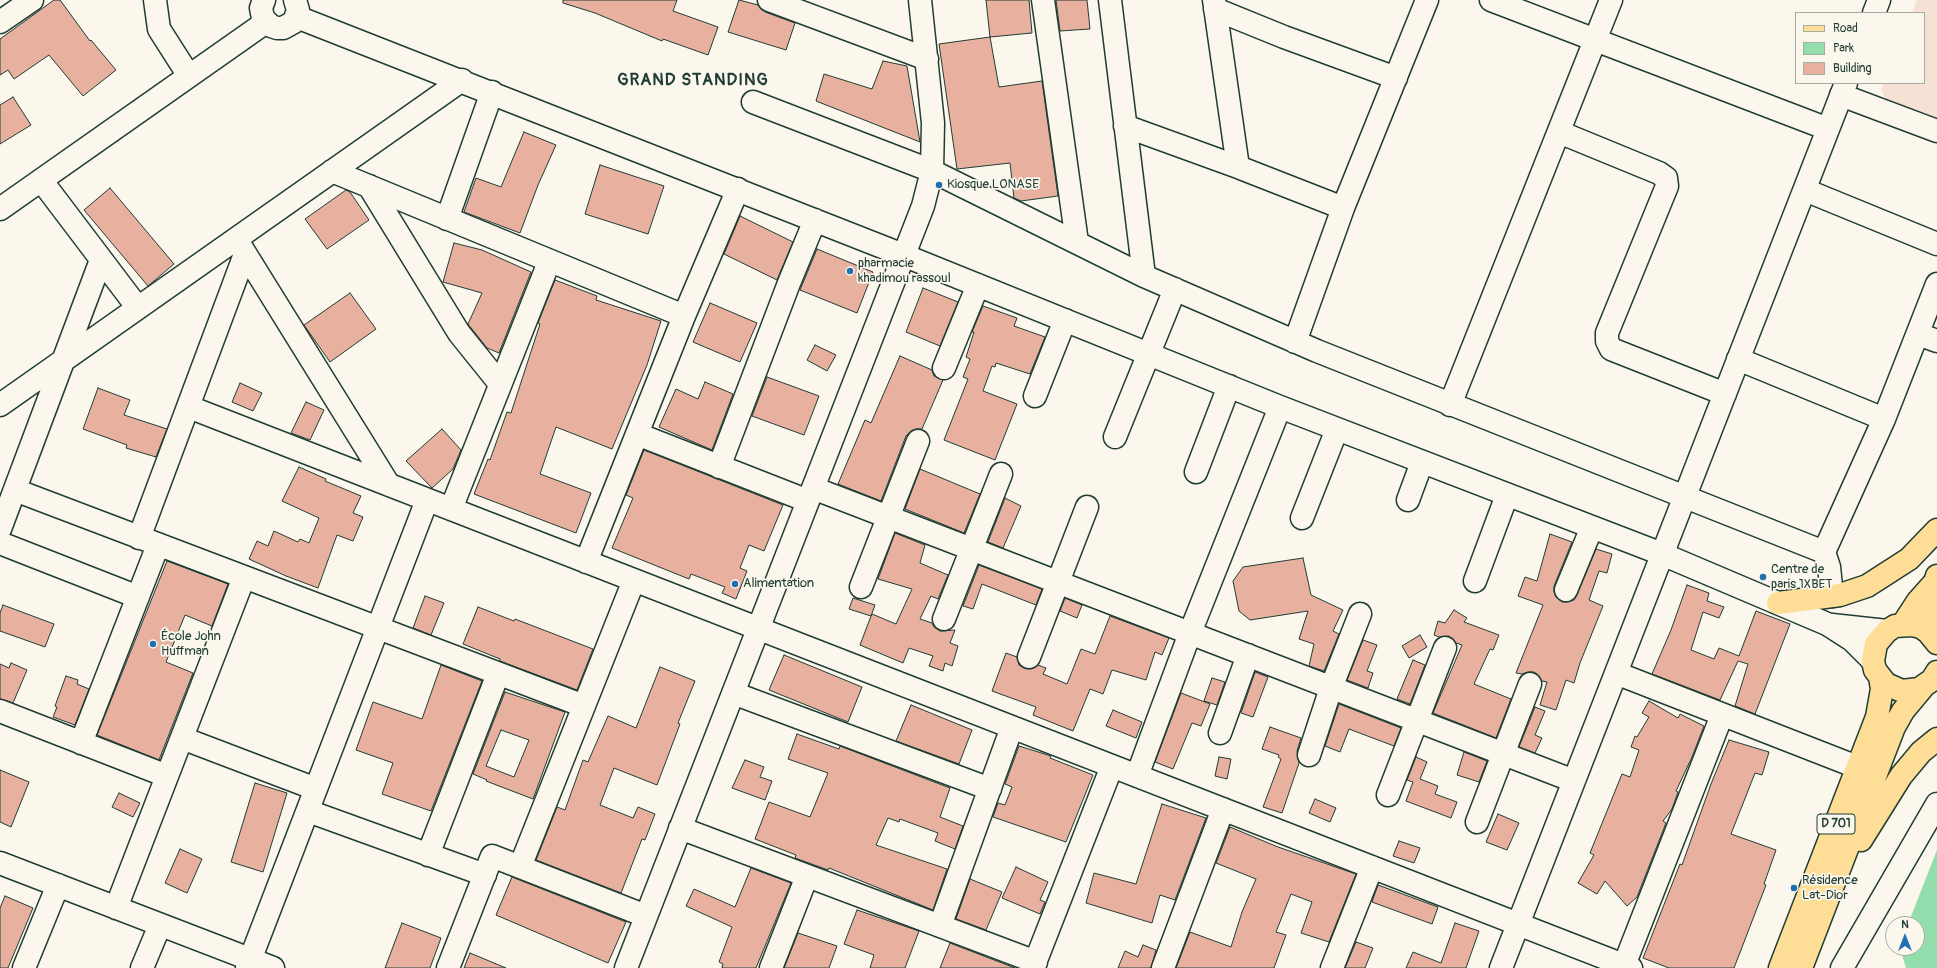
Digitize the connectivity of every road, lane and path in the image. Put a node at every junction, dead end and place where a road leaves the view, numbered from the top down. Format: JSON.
{"nodes":[{"id":1,"x":32,"y":0,"type":"edge"},
{"id":2,"x":155,"y":0,"type":"edge"},
{"id":3,"x":264,"y":0,"type":"edge"},
{"id":4,"x":768,"y":0,"type":"edge"},
{"id":5,"x":920,"y":0,"type":"edge"},
{"id":6,"x":1042,"y":0,"type":"edge"},
{"id":7,"x":1110,"y":0,"type":"edge"},
{"id":8,"x":1427,"y":0,"type":"edge"},
{"id":9,"x":1491,"y":0,"type":"edge"},
{"id":10,"x":1611,"y":0,"type":"edge"},
{"id":11,"x":1879,"y":0,"type":"edge"},
{"id":12,"x":1214,"y":5,"type":"edge"},
{"id":13,"x":296,"y":8,"type":"edge"},
{"id":14,"x":1874,"y":12,"type":"edge"},
{"id":15,"x":0,"y":22,"type":"edge"},
{"id":16,"x":266,"y":22,"type":"junction"},
{"id":17,"x":1595,"y":40,"type":"junction"},
{"id":18,"x":927,"y":59,"type":"junction"},
{"id":19,"x":189,"y":76,"type":"junction"},
{"id":20,"x":1396,"y":78,"type":"junction"},
{"id":21,"x":462,"y":80,"type":"junction"},
{"id":22,"x":1844,"y":89,"type":"edge"},
{"id":23,"x":492,"y":92,"type":"junction"},
{"id":24,"x":753,"y":102,"type":"dead end"},
{"id":25,"x":1125,"y":126,"type":"junction"},
{"id":26,"x":1828,"y":129,"type":"junction"},
{"id":27,"x":1937,"y":131,"type":"edge"},
{"id":28,"x":1559,"y":132,"type":"junction"},
{"id":29,"x":1238,"y":167,"type":"junction"},
{"id":30,"x":932,"y":171,"type":"junction"},
{"id":31,"x":332,"y":172,"type":"junction"},
{"id":32,"x":41,"y":180,"type":"junction"},
{"id":33,"x":369,"y":186,"type":"junction"},
{"id":34,"x":738,"y":189,"type":"junction"},
{"id":35,"x":1805,"y":190,"type":"junction"},
{"id":36,"x":1344,"y":208,"type":"junction"},
{"id":37,"x":0,"y":209,"type":"edge"},
{"id":38,"x":447,"y":219,"type":"junction"},
{"id":39,"x":815,"y":220,"type":"junction"},
{"id":40,"x":1077,"y":242,"type":"junction"},
{"id":41,"x":1937,"y":244,"type":"edge"},
{"id":42,"x":241,"y":247,"type":"junction"},
{"id":43,"x":904,"y":255,"type":"junction"},
{"id":44,"x":101,"y":260,"type":"junction"},
{"id":45,"x":549,"y":262,"type":"junction"},
{"id":46,"x":1144,"y":276,"type":"junction"},
{"id":47,"x":1937,"y":284,"type":"edge"},
{"id":48,"x":978,"y":285,"type":"junction"},
{"id":49,"x":1175,"y":289,"type":"junction"},
{"id":50,"x":138,"y":308,"type":"junction"},
{"id":51,"x":684,"y":316,"type":"junction"},
{"id":52,"x":1065,"y":320,"type":"junction"},
{"id":53,"x":1927,"y":338,"type":"edge"},
{"id":54,"x":1295,"y":342,"type":"junction"},
{"id":55,"x":1149,"y":354,"type":"junction"},
{"id":56,"x":1738,"y":359,"type":"junction"},
{"id":57,"x":64,"y":360,"type":"junction"},
{"id":58,"x":944,"y":368,"type":"dead end"},
{"id":59,"x":500,"y":384,"type":"junction"},
{"id":60,"x":1230,"y":386,"type":"junction"},
{"id":61,"x":1725,"y":394,"type":"junction"},
{"id":62,"x":1035,"y":396,"type":"dead end"},
{"id":63,"x":0,"y":405,"type":"edge"},
{"id":64,"x":1450,"y":405,"type":"junction"},
{"id":65,"x":1280,"y":407,"type":"junction"},
{"id":66,"x":189,"y":408,"type":"junction"},
{"id":67,"x":1884,"y":419,"type":"junction"},
{"id":68,"x":1337,"y":429,"type":"junction"},
{"id":69,"x":637,"y":434,"type":"junction"},
{"id":70,"x":1115,"y":437,"type":"dead end"},
{"id":71,"x":918,"y":441,"type":"dead end"},
{"id":72,"x":1422,"y":462,"type":"junction"},
{"id":73,"x":719,"y":467,"type":"junction"},
{"id":74,"x":1196,"y":472,"type":"dead end"},
{"id":75,"x":1001,"y":474,"type":"dead end"},
{"id":76,"x":389,"y":485,"type":"junction"},
{"id":77,"x":14,"y":490,"type":"junction"},
{"id":78,"x":810,"y":494,"type":"junction"},
{"id":79,"x":1507,"y":495,"type":"junction"},
{"id":80,"x":1685,"y":496,"type":"junction"},
{"id":81,"x":427,"y":500,"type":"junction"},
{"id":82,"x":1408,"y":500,"type":"dead end"},
{"id":83,"x":1087,"y":507,"type":"dead end"},
{"id":84,"x":451,"y":509,"type":"junction"},
{"id":85,"x":888,"y":517,"type":"junction"},
{"id":86,"x":1302,"y":518,"type":"dead end"},
{"id":87,"x":1592,"y":527,"type":"junction"},
{"id":88,"x":0,"y":529,"type":"edge"},
{"id":89,"x":1937,"y":530,"type":"edge"},
{"id":90,"x":148,"y":541,"type":"junction"},
{"id":91,"x":0,"y":543,"type":"edge"},
{"id":92,"x":972,"y":549,"type":"junction"},
{"id":93,"x":1824,"y":552,"type":"junction"},
{"id":94,"x":1662,"y":554,"type":"junction"},
{"id":95,"x":586,"y":562,"type":"junction"},
{"id":96,"x":244,"y":577,"type":"junction"},
{"id":97,"x":1936,"y":579,"type":"edge"},
{"id":98,"x":634,"y":580,"type":"junction"},
{"id":99,"x":1475,"y":581,"type":"dead end"},
{"id":100,"x":1058,"y":582,"type":"junction"},
{"id":101,"x":861,"y":587,"type":"dead end"},
{"id":102,"x":1566,"y":590,"type":"dead end"},
{"id":103,"x":1832,"y":596,"type":"junction"},
{"id":104,"x":138,"y":597,"type":"junction"},
{"id":105,"x":1778,"y":603,"type":"junction"},
{"id":106,"x":1360,"y":614,"type":"dead end"},
{"id":107,"x":944,"y":619,"type":"dead end"},
{"id":108,"x":1827,"y":624,"type":"junction"},
{"id":109,"x":378,"y":628,"type":"junction"},
{"id":110,"x":1895,"y":628,"type":"junction"},
{"id":111,"x":758,"y":629,"type":"junction"},
{"id":112,"x":1190,"y":633,"type":"junction"},
{"id":113,"x":1933,"y":637,"type":"edge"},
{"id":114,"x":1445,"y":648,"type":"dead end"},
{"id":115,"x":1248,"y":656,"type":"junction"},
{"id":116,"x":1029,"y":657,"type":"dead end"},
{"id":117,"x":1877,"y":669,"type":"junction"},
{"id":118,"x":1616,"y":672,"type":"junction"},
{"id":119,"x":498,"y":674,"type":"junction"},
{"id":120,"x":1932,"y":680,"type":"edge"},
{"id":121,"x":1530,"y":684,"type":"dead end"},
{"id":122,"x":1331,"y":688,"type":"junction"},
{"id":123,"x":733,"y":693,"type":"junction"},
{"id":124,"x":584,"y":706,"type":"junction"},
{"id":125,"x":0,"y":711,"type":"edge"},
{"id":126,"x":1722,"y":715,"type":"junction"},
{"id":127,"x":1417,"y":721,"type":"junction"},
{"id":128,"x":1012,"y":728,"type":"junction"},
{"id":129,"x":1220,"y":733,"type":"dead end"},
{"id":130,"x":182,"y":738,"type":"junction"},
{"id":131,"x":1937,"y":739,"type":"edge"},
{"id":132,"x":81,"y":742,"type":"junction"},
{"id":133,"x":1503,"y":754,"type":"junction"},
{"id":134,"x":1309,"y":755,"type":"dead end"},
{"id":135,"x":1112,"y":766,"type":"junction"},
{"id":136,"x":1857,"y":767,"type":"junction"},
{"id":137,"x":167,"y":776,"type":"junction"},
{"id":138,"x":1137,"y":776,"type":"junction"},
{"id":139,"x":1574,"y":781,"type":"junction"},
{"id":140,"x":316,"y":789,"type":"junction"},
{"id":141,"x":990,"y":789,"type":"junction"},
{"id":142,"x":1388,"y":795,"type":"dead end"},
{"id":143,"x":1937,"y":804,"type":"edge"},
{"id":144,"x":1223,"y":809,"type":"junction"},
{"id":145,"x":308,"y":811,"type":"junction"},
{"id":146,"x":1477,"y":822,"type":"dead end"},
{"id":147,"x":680,"y":828,"type":"junction"},
{"id":148,"x":428,"y":855,"type":"junction"},
{"id":149,"x":0,"y":863,"type":"edge"},
{"id":150,"x":520,"y":867,"type":"junction"},
{"id":151,"x":1372,"y":867,"type":"junction"},
{"id":152,"x":484,"y":875,"type":"junction"},
{"id":153,"x":807,"y":876,"type":"junction"},
{"id":154,"x":58,"y":885,"type":"junction"},
{"id":155,"x":1833,"y":886,"type":"junction"},
{"id":156,"x":116,"y":908,"type":"junction"},
{"id":157,"x":646,"y":916,"type":"junction"},
{"id":158,"x":1518,"y":924,"type":"junction"},
{"id":159,"x":160,"y":925,"type":"junction"},
{"id":160,"x":940,"y":926,"type":"junction"},
{"id":161,"x":249,"y":964,"type":"edge"},
{"id":162,"x":1034,"y":965,"type":"edge"},
{"id":163,"x":1626,"y":967,"type":"edge"},
{"id":164,"x":24,"y":968,"type":"edge"},
{"id":165,"x":142,"y":968,"type":"edge"},
{"id":166,"x":273,"y":968,"type":"edge"},
{"id":167,"x":448,"y":968,"type":"edge"},
{"id":168,"x":626,"y":968,"type":"edge"},
{"id":169,"x":771,"y":968,"type":"edge"},
{"id":170,"x":1163,"y":968,"type":"edge"},
{"id":171,"x":1332,"y":968,"type":"edge"},
{"id":172,"x":1500,"y":968,"type":"edge"},
{"id":173,"x":1780,"y":968,"type":"edge"},
{"id":174,"x":1801,"y":968,"type":"edge"},
{"id":175,"x":1842,"y":968,"type":"edge"}],
"edges":[{"from":1,"to":15,"type":"street"},
{"from":2,"to":19,"type":"street"},
{"from":3,"to":16,"type":"street"},
{"from":4,"to":18,"type":"street"},
{"from":5,"to":18,"type":"street"},
{"from":6,"to":40,"type":"street"},
{"from":7,"to":25,"type":"street"},
{"from":8,"to":20,"type":"street"},
{"from":9,"to":17,"type":"street"},
{"from":10,"to":17,"type":"street"},
{"from":11,"to":14,"type":"street"},
{"from":12,"to":20,"type":"street"},
{"from":12,"to":29,"type":"street"},
{"from":13,"to":16,"type":"street"},
{"from":13,"to":21,"type":"street"},
{"from":16,"to":19,"type":"street"},
{"from":17,"to":26,"type":"street"},
{"from":17,"to":28,"type":"street"},
{"from":18,"to":30,"type":"street"},
{"from":19,"to":32,"type":"street"},
{"from":20,"to":36,"type":"street"},
{"from":21,"to":23,"type":"street"},
{"from":21,"to":31,"type":"street"},
{"from":22,"to":26,"type":"street"},
{"from":22,"to":27,"type":"street"},
{"from":23,"to":34,"type":"street"},
{"from":23,"to":38,"type":"street"},
{"from":24,"to":30,"type":"street"},
{"from":25,"to":29,"type":"street"},
{"from":25,"to":46,"type":"street"},
{"from":26,"to":35,"type":"street"},
{"from":28,"to":61,"type":"street"},
{"from":28,"to":64,"type":"street"},
{"from":29,"to":36,"type":"street"},
{"from":30,"to":40,"type":"street"},
{"from":30,"to":43,"type":"street"},
{"from":31,"to":33,"type":"street"},
{"from":31,"to":42,"type":"street"},
{"from":32,"to":37,"type":"street"},
{"from":32,"to":44,"type":"street"},
{"from":33,"to":38,"type":"street"},
{"from":33,"to":59,"type":"street"},
{"from":34,"to":39,"type":"street"},
{"from":34,"to":51,"type":"street"},
{"from":35,"to":41,"type":"street"},
{"from":35,"to":56,"type":"street"},
{"from":36,"to":54,"type":"street"},
{"from":38,"to":45,"type":"street"},
{"from":39,"to":43,"type":"street"},
{"from":39,"to":73,"type":"street"},
{"from":40,"to":46,"type":"street"},
{"from":42,"to":50,"type":"street"},
{"from":42,"to":66,"type":"street"},
{"from":42,"to":76,"type":"street"},
{"from":43,"to":48,"type":"street"},
{"from":43,"to":78,"type":"street"},
{"from":44,"to":50,"type":"street"},
{"from":44,"to":57,"type":"street"},
{"from":45,"to":51,"type":"street"},
{"from":45,"to":59,"type":"street"},
{"from":46,"to":49,"type":"street"},
{"from":47,"to":53,"type":"street"},
{"from":48,"to":52,"type":"street"},
{"from":48,"to":58,"type":"street"},
{"from":49,"to":54,"type":"street"},
{"from":49,"to":55,"type":"street"},
{"from":50,"to":57,"type":"street"},
{"from":51,"to":69,"type":"street"},
{"from":52,"to":55,"type":"street"},
{"from":52,"to":62,"type":"street"},
{"from":53,"to":67,"type":"street"},
{"from":54,"to":64,"type":"street"},
{"from":55,"to":60,"type":"street"},
{"from":55,"to":70,"type":"street"},
{"from":56,"to":61,"type":"street"},
{"from":56,"to":67,"type":"street"},
{"from":57,"to":63,"type":"street"},
{"from":57,"to":77,"type":"street"},
{"from":59,"to":84,"type":"street"},
{"from":60,"to":65,"type":"street"},
{"from":60,"to":74,"type":"street"},
{"from":61,"to":80,"type":"street"},
{"from":64,"to":80,"type":"street"},
{"from":65,"to":68,"type":"street"},
{"from":65,"to":112,"type":"street"},
{"from":66,"to":76,"type":"street"},
{"from":66,"to":90,"type":"street"},
{"from":67,"to":93,"type":"street"},
{"from":68,"to":72,"type":"street"},
{"from":68,"to":86,"type":"street"},
{"from":69,"to":73,"type":"street"},
{"from":69,"to":95,"type":"street"},
{"from":71,"to":85,"type":"street"},
{"from":72,"to":79,"type":"street"},
{"from":72,"to":82,"type":"street"},
{"from":73,"to":78,"type":"street"},
{"from":75,"to":92,"type":"street"},
{"from":76,"to":81,"type":"street"},
{"from":77,"to":88,"type":"street"},
{"from":77,"to":90,"type":"street"},
{"from":78,"to":85,"type":"street"},
{"from":78,"to":111,"type":"street"},
{"from":79,"to":87,"type":"street"},
{"from":79,"to":99,"type":"street"},
{"from":80,"to":93,"type":"street"},
{"from":80,"to":94,"type":"street"},
{"from":81,"to":84,"type":"street"},
{"from":81,"to":109,"type":"street"},
{"from":83,"to":100,"type":"street"},
{"from":84,"to":95,"type":"street"},
{"from":85,"to":92,"type":"street"},
{"from":85,"to":101,"type":"street"},
{"from":87,"to":94,"type":"street"},
{"from":87,"to":102,"type":"street"},
{"from":89,"to":103,"type":"main road"},
{"from":90,"to":96,"type":"street"},
{"from":90,"to":104,"type":"street"},
{"from":91,"to":104,"type":"street"},
{"from":92,"to":100,"type":"street"},
{"from":92,"to":107,"type":"street"},
{"from":93,"to":103,"type":"street"},
{"from":94,"to":105,"type":"street"},
{"from":94,"to":118,"type":"street"},
{"from":95,"to":98,"type":"street"},
{"from":96,"to":109,"type":"street"},
{"from":96,"to":130,"type":"street"},
{"from":97,"to":110,"type":"main road"},
{"from":97,"to":113,"type":"main road"},
{"from":98,"to":111,"type":"street"},
{"from":98,"to":124,"type":"street"},
{"from":100,"to":112,"type":"street"},
{"from":100,"to":116,"type":"street"},
{"from":103,"to":105,"type":"main road"},
{"from":104,"to":132,"type":"street"},
{"from":105,"to":108,"type":"street"},
{"from":106,"to":122,"type":"street"},
{"from":108,"to":110,"type":"street"},
{"from":108,"to":117,"type":"street"},
{"from":109,"to":119,"type":"street"},
{"from":109,"to":140,"type":"street"},
{"from":110,"to":113,"type":"main road"},
{"from":110,"to":117,"type":"main road"},
{"from":111,"to":123,"type":"street"},
{"from":111,"to":128,"type":"street"},
{"from":112,"to":115,"type":"street"},
{"from":112,"to":138,"type":"street"},
{"from":114,"to":127,"type":"street"},
{"from":115,"to":122,"type":"street"},
{"from":115,"to":129,"type":"street"},
{"from":117,"to":120,"type":"main road"},
{"from":117,"to":136,"type":"main road","number":"D 701"},
{"from":118,"to":126,"type":"street"},
{"from":118,"to":139,"type":"street"},
{"from":119,"to":124,"type":"street"},
{"from":119,"to":148,"type":"street"},
{"from":120,"to":155,"type":"main road","number":"D 701"},
{"from":121,"to":133,"type":"street"},
{"from":122,"to":127,"type":"street"},
{"from":122,"to":134,"type":"street"},
{"from":123,"to":141,"type":"street"},
{"from":123,"to":147,"type":"street"},
{"from":124,"to":150,"type":"street"},
{"from":125,"to":132,"type":"street"},
{"from":126,"to":136,"type":"street"},
{"from":126,"to":163,"type":"street"},
{"from":127,"to":133,"type":"street"},
{"from":127,"to":142,"type":"street"},
{"from":128,"to":135,"type":"street"},
{"from":128,"to":141,"type":"street"},
{"from":130,"to":137,"type":"street"},
{"from":130,"to":140,"type":"street"},
{"from":131,"to":155,"type":"main road"},
{"from":132,"to":137,"type":"street"},
{"from":133,"to":139,"type":"street"},
{"from":133,"to":146,"type":"street"},
{"from":135,"to":138,"type":"street"},
{"from":135,"to":162,"type":"street"},
{"from":136,"to":173,"type":"main road","number":"D 701"},
{"from":137,"to":156,"type":"street"},
{"from":138,"to":144,"type":"street"},
{"from":139,"to":158,"type":"street"},
{"from":140,"to":145,"type":"street"},
{"from":141,"to":160,"type":"street"},
{"from":143,"to":175,"type":"street"},
{"from":144,"to":151,"type":"street"},
{"from":144,"to":170,"type":"street"},
{"from":145,"to":148,"type":"street"},
{"from":145,"to":161,"type":"street"},
{"from":147,"to":153,"type":"street"},
{"from":147,"to":157,"type":"street"},
{"from":148,"to":152,"type":"street"},
{"from":149,"to":154,"type":"street"},
{"from":150,"to":152,"type":"street"},
{"from":150,"to":157,"type":"street"},
{"from":151,"to":158,"type":"street"},
{"from":151,"to":171,"type":"street"},
{"from":152,"to":167,"type":"street"},
{"from":153,"to":160,"type":"street"},
{"from":153,"to":169,"type":"street"},
{"from":154,"to":156,"type":"street"},
{"from":154,"to":164,"type":"street"},
{"from":155,"to":174,"type":"main road","number":"D 701"},
{"from":156,"to":159,"type":"street"},
{"from":157,"to":168,"type":"street"},
{"from":158,"to":163,"type":"street"},
{"from":158,"to":172,"type":"street"},
{"from":159,"to":161,"type":"street"},
{"from":159,"to":165,"type":"street"},
{"from":160,"to":162,"type":"street"},
{"from":161,"to":166,"type":"street"}]}
